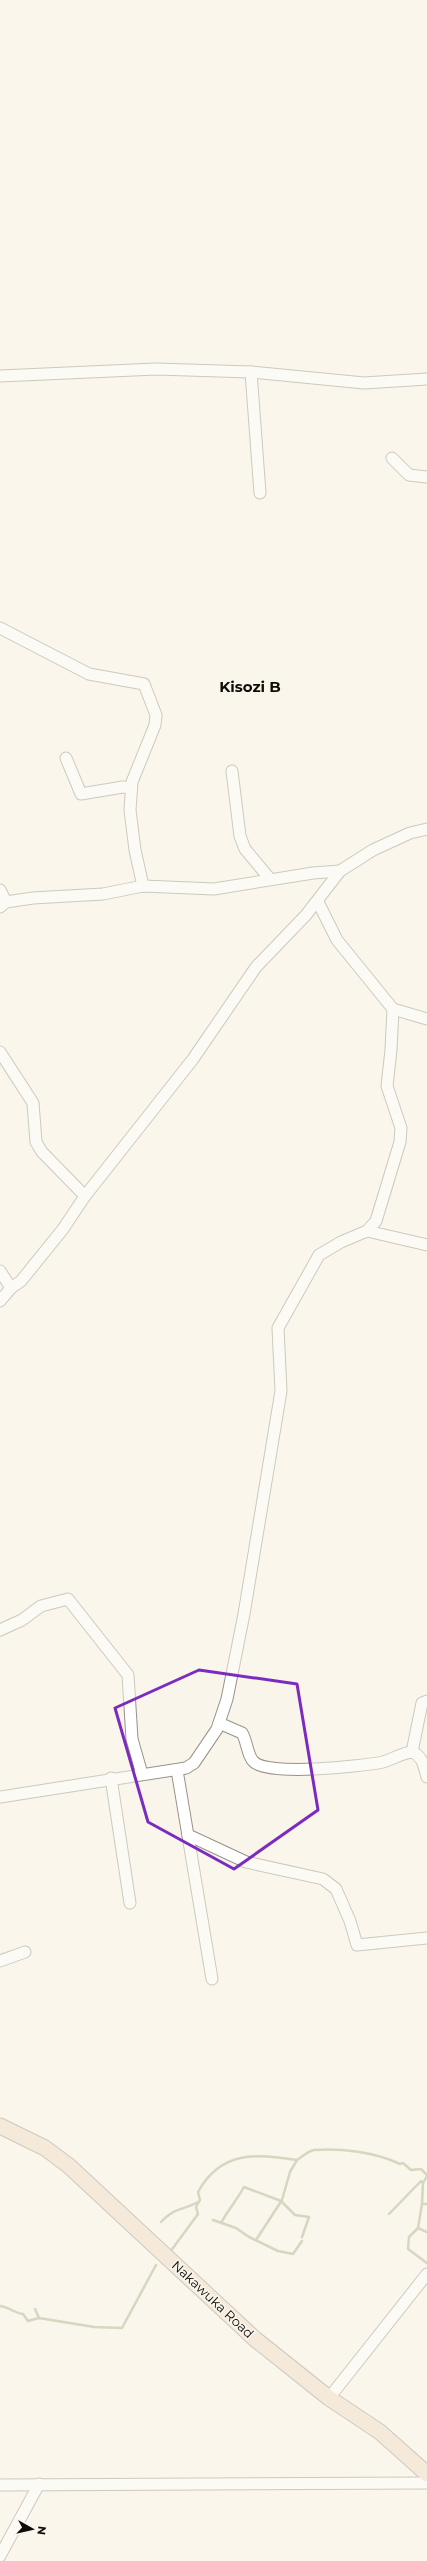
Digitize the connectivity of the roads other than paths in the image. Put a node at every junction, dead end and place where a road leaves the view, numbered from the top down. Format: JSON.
{"nodes":[{"id":1,"x":251,"y":372,"type":"junction"},
{"id":2,"x":0,"y":376,"type":"edge"},
{"id":3,"x":427,"y":379,"type":"edge"},
{"id":4,"x":392,"y":458,"type":"dead end"},
{"id":5,"x":427,"y":477,"type":"edge"},
{"id":6,"x":260,"y":493,"type":"dead end"},
{"id":7,"x":0,"y":628,"type":"edge"},
{"id":8,"x":66,"y":758,"type":"dead end"},
{"id":9,"x":232,"y":771,"type":"dead end"},
{"id":10,"x":131,"y":788,"type":"junction"},
{"id":11,"x":427,"y":829,"type":"edge"},
{"id":12,"x":340,"y":871,"type":"junction"},
{"id":13,"x":313,"y":873,"type":"junction"},
{"id":14,"x":270,"y":879,"type":"junction"},
{"id":15,"x":143,"y":886,"type":"junction"},
{"id":16,"x":0,"y":890,"type":"edge"},
{"id":17,"x":325,"y":890,"type":"junction"},
{"id":18,"x":318,"y":902,"type":"junction"},
{"id":19,"x":3,"y":904,"type":"edge"},
{"id":20,"x":393,"y":1009,"type":"junction"},
{"id":21,"x":427,"y":1019,"type":"edge"},
{"id":22,"x":0,"y":1052,"type":"edge"},
{"id":23,"x":85,"y":1196,"type":"junction"},
{"id":24,"x":367,"y":1231,"type":"junction"},
{"id":25,"x":427,"y":1245,"type":"edge"},
{"id":26,"x":0,"y":1271,"type":"edge"},
{"id":27,"x":11,"y":1288,"type":"junction"},
{"id":28,"x":0,"y":1302,"type":"edge"},
{"id":29,"x":0,"y":1630,"type":"edge"},
{"id":30,"x":427,"y":1701,"type":"edge"},
{"id":31,"x":219,"y":1723,"type":"junction"},
{"id":32,"x":412,"y":1752,"type":"junction"},
{"id":33,"x":177,"y":1770,"type":"junction"},
{"id":34,"x":142,"y":1774,"type":"junction"},
{"id":35,"x":427,"y":1777,"type":"edge"},
{"id":36,"x":111,"y":1778,"type":"junction"},
{"id":37,"x":0,"y":1797,"type":"edge"},
{"id":38,"x":188,"y":1835,"type":"junction"},
{"id":39,"x":130,"y":1903,"type":"dead end"},
{"id":40,"x":427,"y":1938,"type":"edge"},
{"id":41,"x":25,"y":1952,"type":"dead end"},
{"id":42,"x":0,"y":1961,"type":"edge"},
{"id":43,"x":212,"y":1979,"type":"dead end"},
{"id":44,"x":2,"y":2129,"type":"edge"},
{"id":45,"x":427,"y":2274,"type":"edge"},
{"id":46,"x":329,"y":2398,"type":"junction"},
{"id":47,"x":427,"y":2474,"type":"edge"},
{"id":48,"x":427,"y":2483,"type":"edge"},
{"id":49,"x":39,"y":2484,"type":"junction"},
{"id":50,"x":0,"y":2485,"type":"edge"},
{"id":51,"x":0,"y":2556,"type":"edge"}],
"edges":[{"from":1,"to":2,"type":"street"},
{"from":1,"to":3,"type":"street"},
{"from":1,"to":6,"type":"street"},
{"from":4,"to":5,"type":"street"},
{"from":7,"to":10,"type":"street"},
{"from":8,"to":10,"type":"street"},
{"from":9,"to":14,"type":"street"},
{"from":10,"to":15,"type":"street"},
{"from":11,"to":12,"type":"street"},
{"from":12,"to":13,"type":"street"},
{"from":12,"to":17,"type":"street"},
{"from":13,"to":14,"type":"street"},
{"from":13,"to":17,"type":"street"},
{"from":14,"to":15,"type":"street"},
{"from":15,"to":19,"type":"street"},
{"from":16,"to":19,"type":"street"},
{"from":17,"to":18,"type":"street"},
{"from":18,"to":20,"type":"street"},
{"from":18,"to":23,"type":"street"},
{"from":20,"to":21,"type":"street"},
{"from":20,"to":24,"type":"street"},
{"from":22,"to":23,"type":"street"},
{"from":23,"to":27,"type":"street"},
{"from":24,"to":25,"type":"street"},
{"from":24,"to":31,"type":"street"},
{"from":26,"to":27,"type":"street"},
{"from":27,"to":28,"type":"street"},
{"from":29,"to":34,"type":"street"},
{"from":30,"to":32,"type":"street"},
{"from":31,"to":32,"type":"street"},
{"from":31,"to":33,"type":"street"},
{"from":32,"to":35,"type":"street"},
{"from":33,"to":34,"type":"street"},
{"from":33,"to":38,"type":"street"},
{"from":34,"to":36,"type":"street"},
{"from":36,"to":37,"type":"street"},
{"from":36,"to":39,"type":"street"},
{"from":38,"to":40,"type":"street"},
{"from":38,"to":43,"type":"street"},
{"from":41,"to":42,"type":"street"},
{"from":44,"to":46,"type":"main road","name":"Nakawuka Road"},
{"from":45,"to":46,"type":"street"},
{"from":46,"to":47,"type":"main road","name":"Nakawuka Road"},
{"from":48,"to":49,"type":"street"},
{"from":49,"to":50,"type":"street"},
{"from":49,"to":51,"type":"street"}]}
